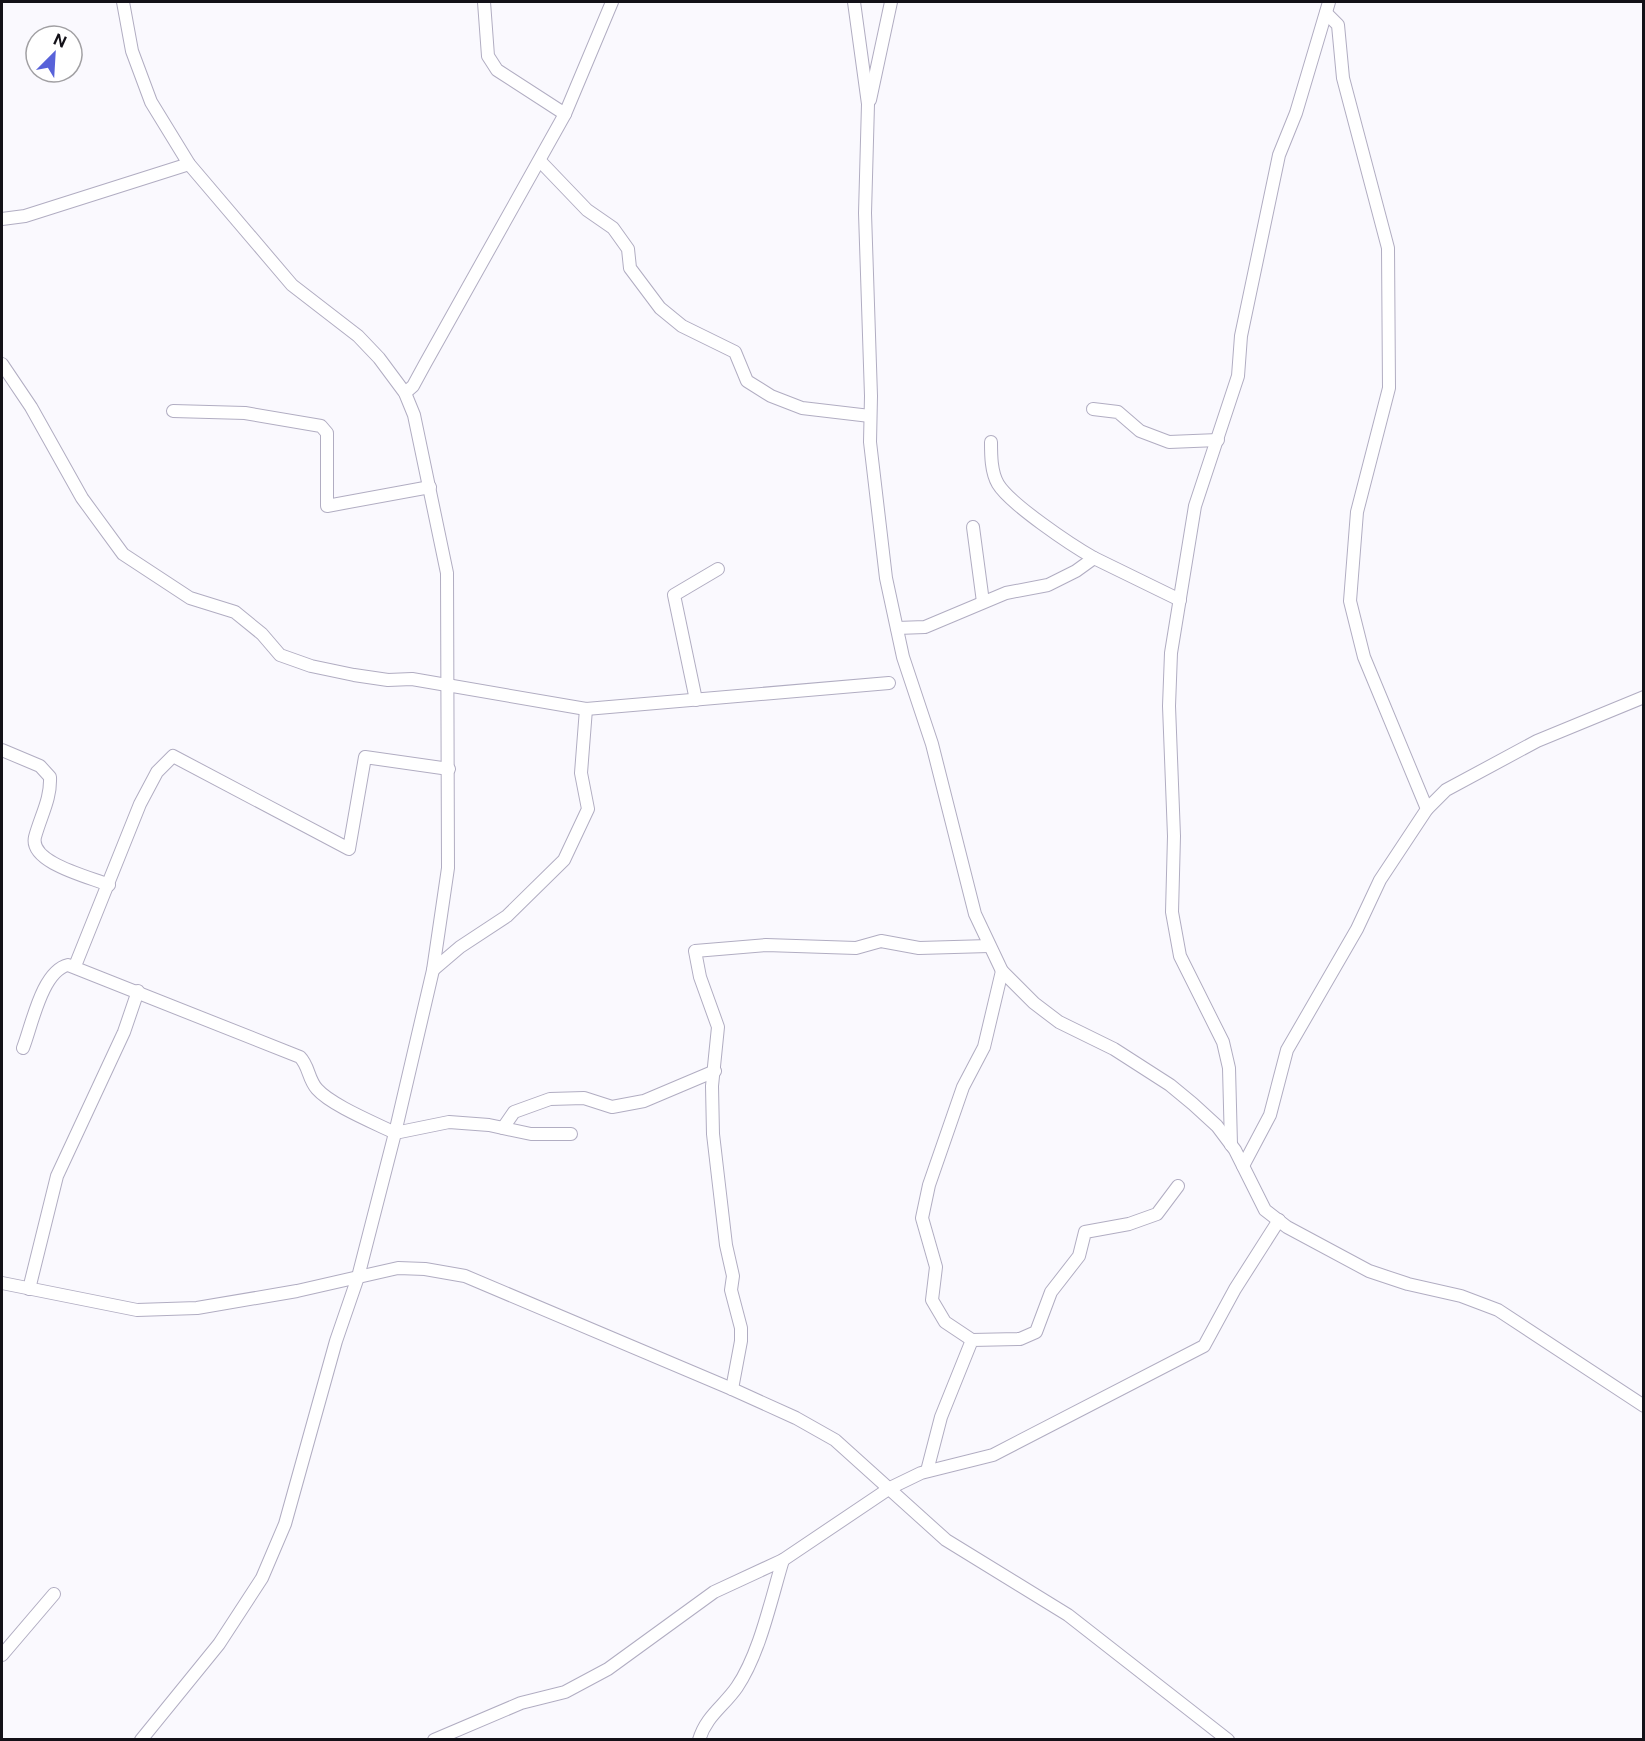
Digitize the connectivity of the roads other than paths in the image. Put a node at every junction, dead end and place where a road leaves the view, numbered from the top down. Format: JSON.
{"nodes":[{"id":1,"x":123,"y":2,"type":"edge"},
{"id":2,"x":484,"y":2,"type":"edge"},
{"id":3,"x":612,"y":2,"type":"edge"},
{"id":4,"x":854,"y":2,"type":"edge"},
{"id":5,"x":891,"y":2,"type":"edge"},
{"id":6,"x":1328,"y":7,"type":"edge"},
{"id":7,"x":868,"y":104,"type":"junction"},
{"id":8,"x":565,"y":114,"type":"junction"},
{"id":9,"x":540,"y":161,"type":"junction"},
{"id":10,"x":189,"y":164,"type":"junction"},
{"id":11,"x":2,"y":219,"type":"edge"},
{"id":12,"x":2,"y":364,"type":"edge"},
{"id":13,"x":405,"y":393,"type":"junction"},
{"id":14,"x":1093,"y":410,"type":"dead end"},
{"id":15,"x":172,"y":411,"type":"dead end"},
{"id":16,"x":870,"y":416,"type":"junction"},
{"id":17,"x":1218,"y":440,"type":"junction"},
{"id":18,"x":991,"y":442,"type":"dead end"},
{"id":19,"x":430,"y":487,"type":"junction"},
{"id":20,"x":973,"y":527,"type":"dead end"},
{"id":21,"x":1094,"y":558,"type":"junction"},
{"id":22,"x":718,"y":569,"type":"dead end"},
{"id":23,"x":1179,"y":600,"type":"junction"},
{"id":24,"x":983,"y":602,"type":"junction"},
{"id":25,"x":897,"y":628,"type":"junction"},
{"id":26,"x":889,"y":683,"type":"dead end"},
{"id":27,"x":450,"y":685,"type":"junction"},
{"id":28,"x":1643,"y":696,"type":"edge"},
{"id":29,"x":696,"y":700,"type":"junction"},
{"id":30,"x":586,"y":709,"type":"junction"},
{"id":31,"x":2,"y":750,"type":"edge"},
{"id":32,"x":449,"y":769,"type":"junction"},
{"id":33,"x":1427,"y":809,"type":"junction"},
{"id":34,"x":109,"y":885,"type":"junction"},
{"id":35,"x":989,"y":946,"type":"junction"},
{"id":36,"x":75,"y":966,"type":"junction"},
{"id":37,"x":433,"y":970,"type":"junction"},
{"id":38,"x":1002,"y":971,"type":"junction"},
{"id":39,"x":138,"y":992,"type":"junction"},
{"id":40,"x":23,"y":1048,"type":"dead end"},
{"id":41,"x":715,"y":1071,"type":"junction"},
{"id":42,"x":503,"y":1128,"type":"junction"},
{"id":43,"x":395,"y":1133,"type":"junction"},
{"id":44,"x":572,"y":1134,"type":"dead end"},
{"id":45,"x":1232,"y":1145,"type":"junction"},
{"id":46,"x":1243,"y":1166,"type":"junction"},
{"id":47,"x":1178,"y":1186,"type":"dead end"},
{"id":48,"x":1279,"y":1221,"type":"junction"},
{"id":49,"x":358,"y":1277,"type":"junction"},
{"id":50,"x":2,"y":1282,"type":"edge"},
{"id":51,"x":29,"y":1289,"type":"junction"},
{"id":52,"x":972,"y":1341,"type":"junction"},
{"id":53,"x":732,"y":1389,"type":"junction"},
{"id":54,"x":1644,"y":1406,"type":"edge"},
{"id":55,"x":927,"y":1471,"type":"junction"},
{"id":56,"x":890,"y":1488,"type":"junction"},
{"id":57,"x":783,"y":1560,"type":"junction"},
{"id":58,"x":54,"y":1594,"type":"dead end"},
{"id":59,"x":2,"y":1655,"type":"edge"},
{"id":60,"x":141,"y":1740,"type":"edge"},
{"id":61,"x":434,"y":1740,"type":"edge"},
{"id":62,"x":699,"y":1740,"type":"edge"},
{"id":63,"x":1227,"y":1740,"type":"edge"}],
"edges":[{"from":1,"to":10,"type":"street"},
{"from":2,"to":8,"type":"street"},
{"from":3,"to":8,"type":"street"},
{"from":4,"to":7,"type":"street"},
{"from":5,"to":7,"type":"street"},
{"from":6,"to":17,"type":"street"},
{"from":6,"to":33,"type":"street"},
{"from":7,"to":16,"type":"street"},
{"from":8,"to":9,"type":"street"},
{"from":9,"to":13,"type":"street"},
{"from":9,"to":16,"type":"street"},
{"from":10,"to":11,"type":"street"},
{"from":10,"to":13,"type":"street"},
{"from":12,"to":27,"type":"street"},
{"from":13,"to":19,"type":"street"},
{"from":14,"to":17,"type":"street"},
{"from":15,"to":19,"type":"street"},
{"from":16,"to":25,"type":"street"},
{"from":17,"to":23,"type":"street"},
{"from":18,"to":21,"type":"street"},
{"from":19,"to":27,"type":"street"},
{"from":20,"to":24,"type":"street"},
{"from":21,"to":23,"type":"street"},
{"from":21,"to":24,"type":"street"},
{"from":22,"to":29,"type":"street"},
{"from":23,"to":45,"type":"street"},
{"from":24,"to":25,"type":"street"},
{"from":25,"to":35,"type":"street"},
{"from":26,"to":29,"type":"street"},
{"from":27,"to":30,"type":"street"},
{"from":27,"to":32,"type":"street"},
{"from":28,"to":33,"type":"street"},
{"from":29,"to":30,"type":"street"},
{"from":30,"to":37,"type":"street"},
{"from":31,"to":34,"type":"street"},
{"from":32,"to":34,"type":"street"},
{"from":32,"to":37,"type":"street"},
{"from":33,"to":46,"type":"street"},
{"from":34,"to":36,"type":"street"},
{"from":35,"to":38,"type":"street"},
{"from":35,"to":41,"type":"street"},
{"from":36,"to":39,"type":"street"},
{"from":36,"to":40,"type":"street"},
{"from":37,"to":43,"type":"street"},
{"from":38,"to":45,"type":"street"},
{"from":38,"to":52,"type":"street"},
{"from":39,"to":43,"type":"street"},
{"from":39,"to":51,"type":"street"},
{"from":41,"to":42,"type":"street"},
{"from":41,"to":53,"type":"street"},
{"from":42,"to":43,"type":"street"},
{"from":42,"to":44,"type":"street"},
{"from":43,"to":49,"type":"street"},
{"from":45,"to":46,"type":"street"},
{"from":46,"to":48,"type":"street"},
{"from":47,"to":52,"type":"street"},
{"from":48,"to":54,"type":"street"},
{"from":48,"to":55,"type":"street"},
{"from":49,"to":51,"type":"street"},
{"from":49,"to":53,"type":"street"},
{"from":49,"to":60,"type":"street"},
{"from":50,"to":51,"type":"street"},
{"from":52,"to":55,"type":"street"},
{"from":53,"to":56,"type":"street"},
{"from":55,"to":56,"type":"street"},
{"from":56,"to":57,"type":"street"},
{"from":56,"to":63,"type":"street"},
{"from":57,"to":61,"type":"street"},
{"from":57,"to":62,"type":"street"},
{"from":58,"to":59,"type":"street"}]}
